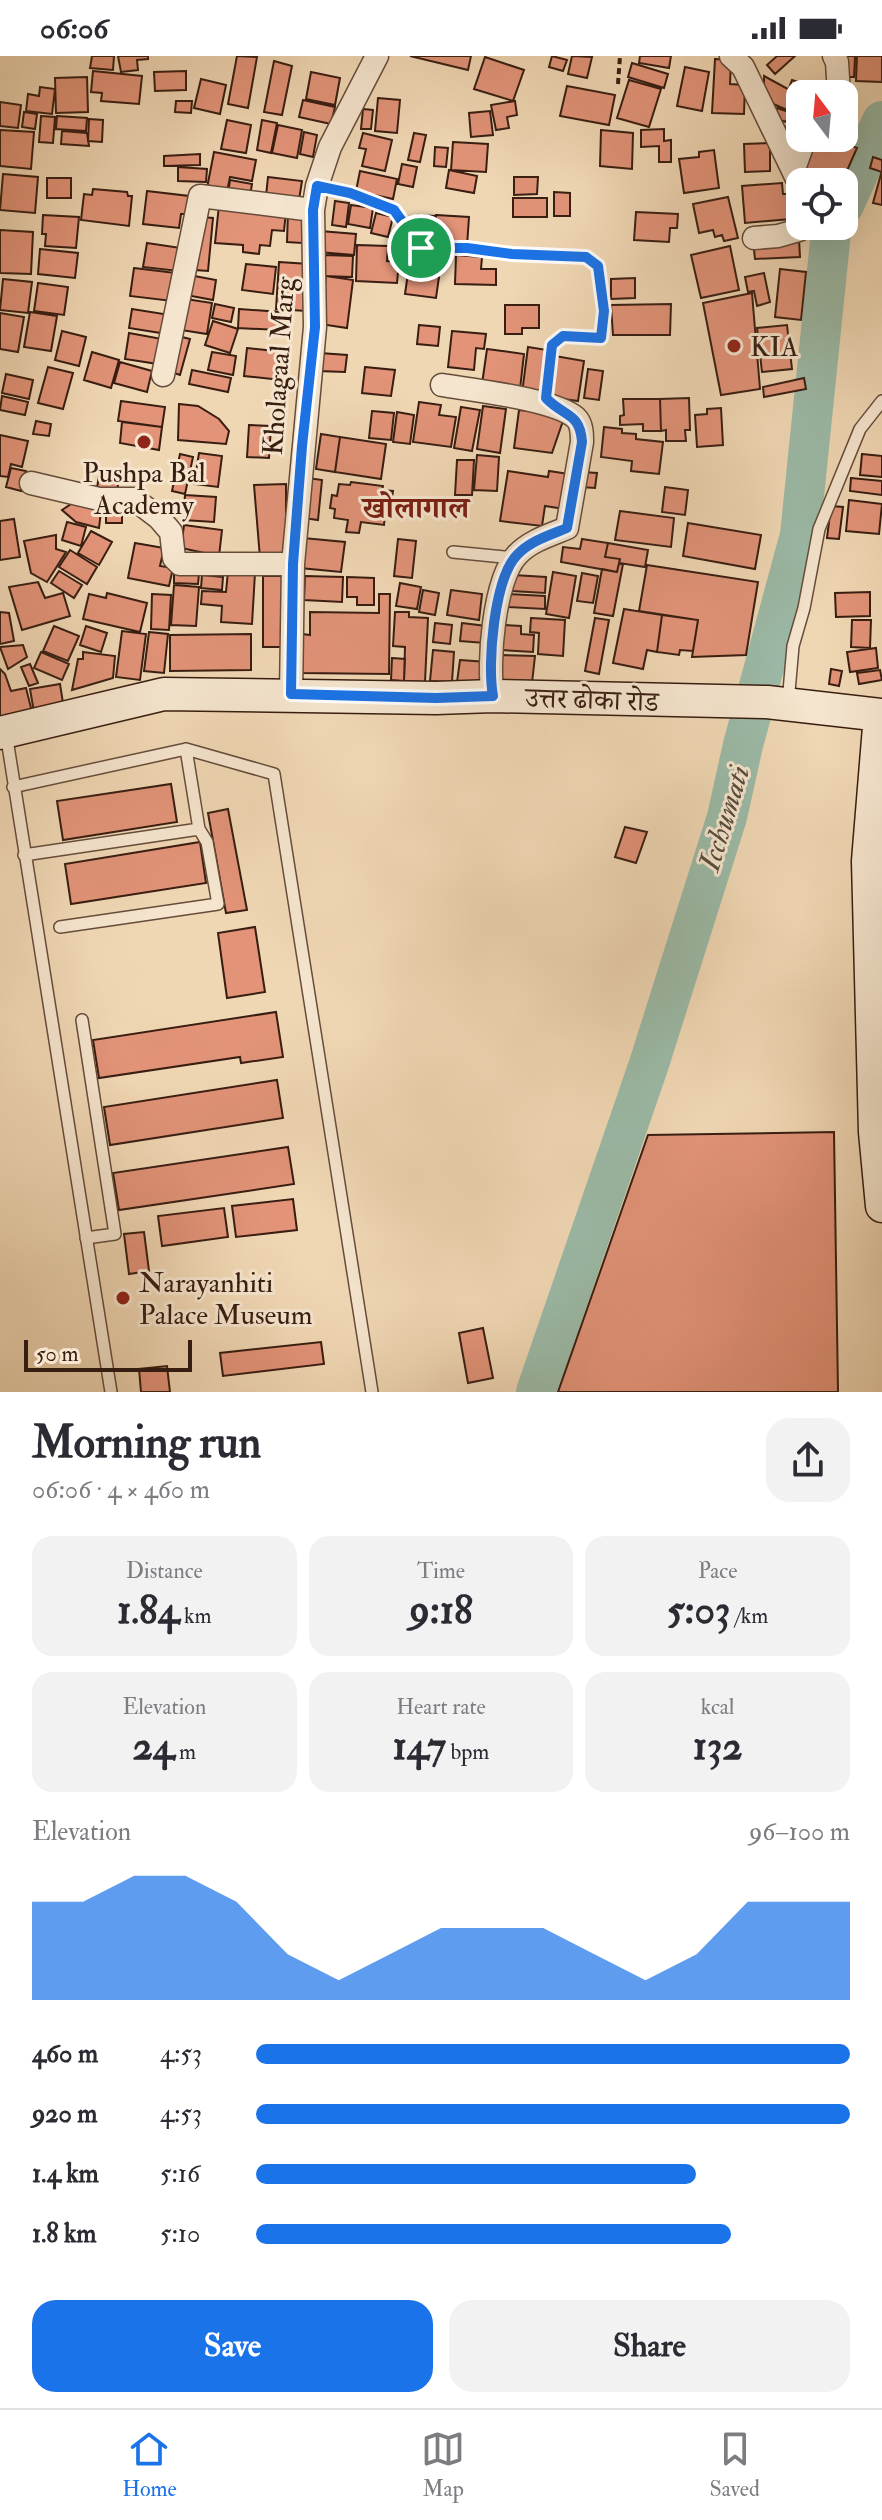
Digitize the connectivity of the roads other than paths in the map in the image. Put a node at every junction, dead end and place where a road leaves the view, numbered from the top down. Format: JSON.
{"nodes":[{"id":1,"x":377,"y":56,"type":"edge"},
{"id":2,"x":834,"y":56,"type":"edge"},
{"id":3,"x":743,"y":60,"type":"edge"},
{"id":4,"x":838,"y":80,"type":"edge"},
{"id":5,"x":793,"y":168,"type":"edge"},
{"id":6,"x":313,"y":210,"type":"junction"},
{"id":7,"x":786,"y":234,"type":"edge"},
{"id":8,"x":754,"y":238,"type":"dead end"},
{"id":9,"x":163,"y":375,"type":"dead end"},
{"id":10,"x":442,"y":385,"type":"dead end"},
{"id":11,"x":882,"y":401,"type":"edge"},
{"id":12,"x":31,"y":483,"type":"dead end"},
{"id":13,"x":453,"y":552,"type":"dead end"},
{"id":14,"x":514,"y":558,"type":"junction"},
{"id":15,"x":293,"y":564,"type":"junction"},
{"id":16,"x":291,"y":694,"type":"junction"},
{"id":17,"x":493,"y":696,"type":"junction"},
{"id":18,"x":778,"y":703,"type":"junction"},
{"id":19,"x":881,"y":715,"type":"edge"},
{"id":20,"x":3,"y":732,"type":"edge"},
{"id":21,"x":186,"y":749,"type":"junction"},
{"id":22,"x":13,"y":787,"type":"junction"},
{"id":23,"x":199,"y":829,"type":"junction"},
{"id":24,"x":24,"y":855,"type":"junction"},
{"id":25,"x":875,"y":858,"type":"edge"},
{"id":26,"x":60,"y":927,"type":"dead end"},
{"id":27,"x":82,"y":1020,"type":"dead end"},
{"id":28,"x":882,"y":1206,"type":"edge"},
{"id":29,"x":86,"y":1238,"type":"junction"},
{"id":30,"x":111,"y":1392,"type":"edge"},
{"id":31,"x":372,"y":1392,"type":"edge"}],
"edges":[{"from":1,"to":6,"type":"street","name":"Kholagaal Marg"},
{"from":2,"to":4,"type":"street"},
{"from":3,"to":5,"type":"street"},
{"from":6,"to":9,"type":"street"},
{"from":6,"to":15,"type":"street","name":"Kholagaal Marg"},
{"from":7,"to":8,"type":"street"},
{"from":10,"to":14,"type":"street"},
{"from":11,"to":18,"type":"lane"},
{"from":12,"to":15,"type":"street"},
{"from":13,"to":14,"type":"lane"},
{"from":14,"to":17,"type":"street"},
{"from":15,"to":16,"type":"street","name":"Kholagaal Marg"},
{"from":16,"to":17,"type":"main road","name":"उत्तर ढोका रोड"},
{"from":16,"to":20,"type":"main road","name":"उत्तर ढोका रोड"},
{"from":17,"to":18,"type":"main road","name":"उत्तर ढोका रोड"},
{"from":18,"to":19,"type":"main road","name":"उत्तर ढोका रोड"},
{"from":19,"to":25,"type":"main road"},
{"from":20,"to":22,"type":"lane"},
{"from":21,"to":22,"type":"lane"},
{"from":21,"to":23,"type":"lane"},
{"from":21,"to":31,"type":"lane"},
{"from":22,"to":24,"type":"lane"},
{"from":23,"to":24,"type":"lane"},
{"from":23,"to":26,"type":"lane"},
{"from":24,"to":29,"type":"lane"},
{"from":25,"to":28,"type":"main road"},
{"from":27,"to":29,"type":"lane"},
{"from":29,"to":30,"type":"lane"}]}
